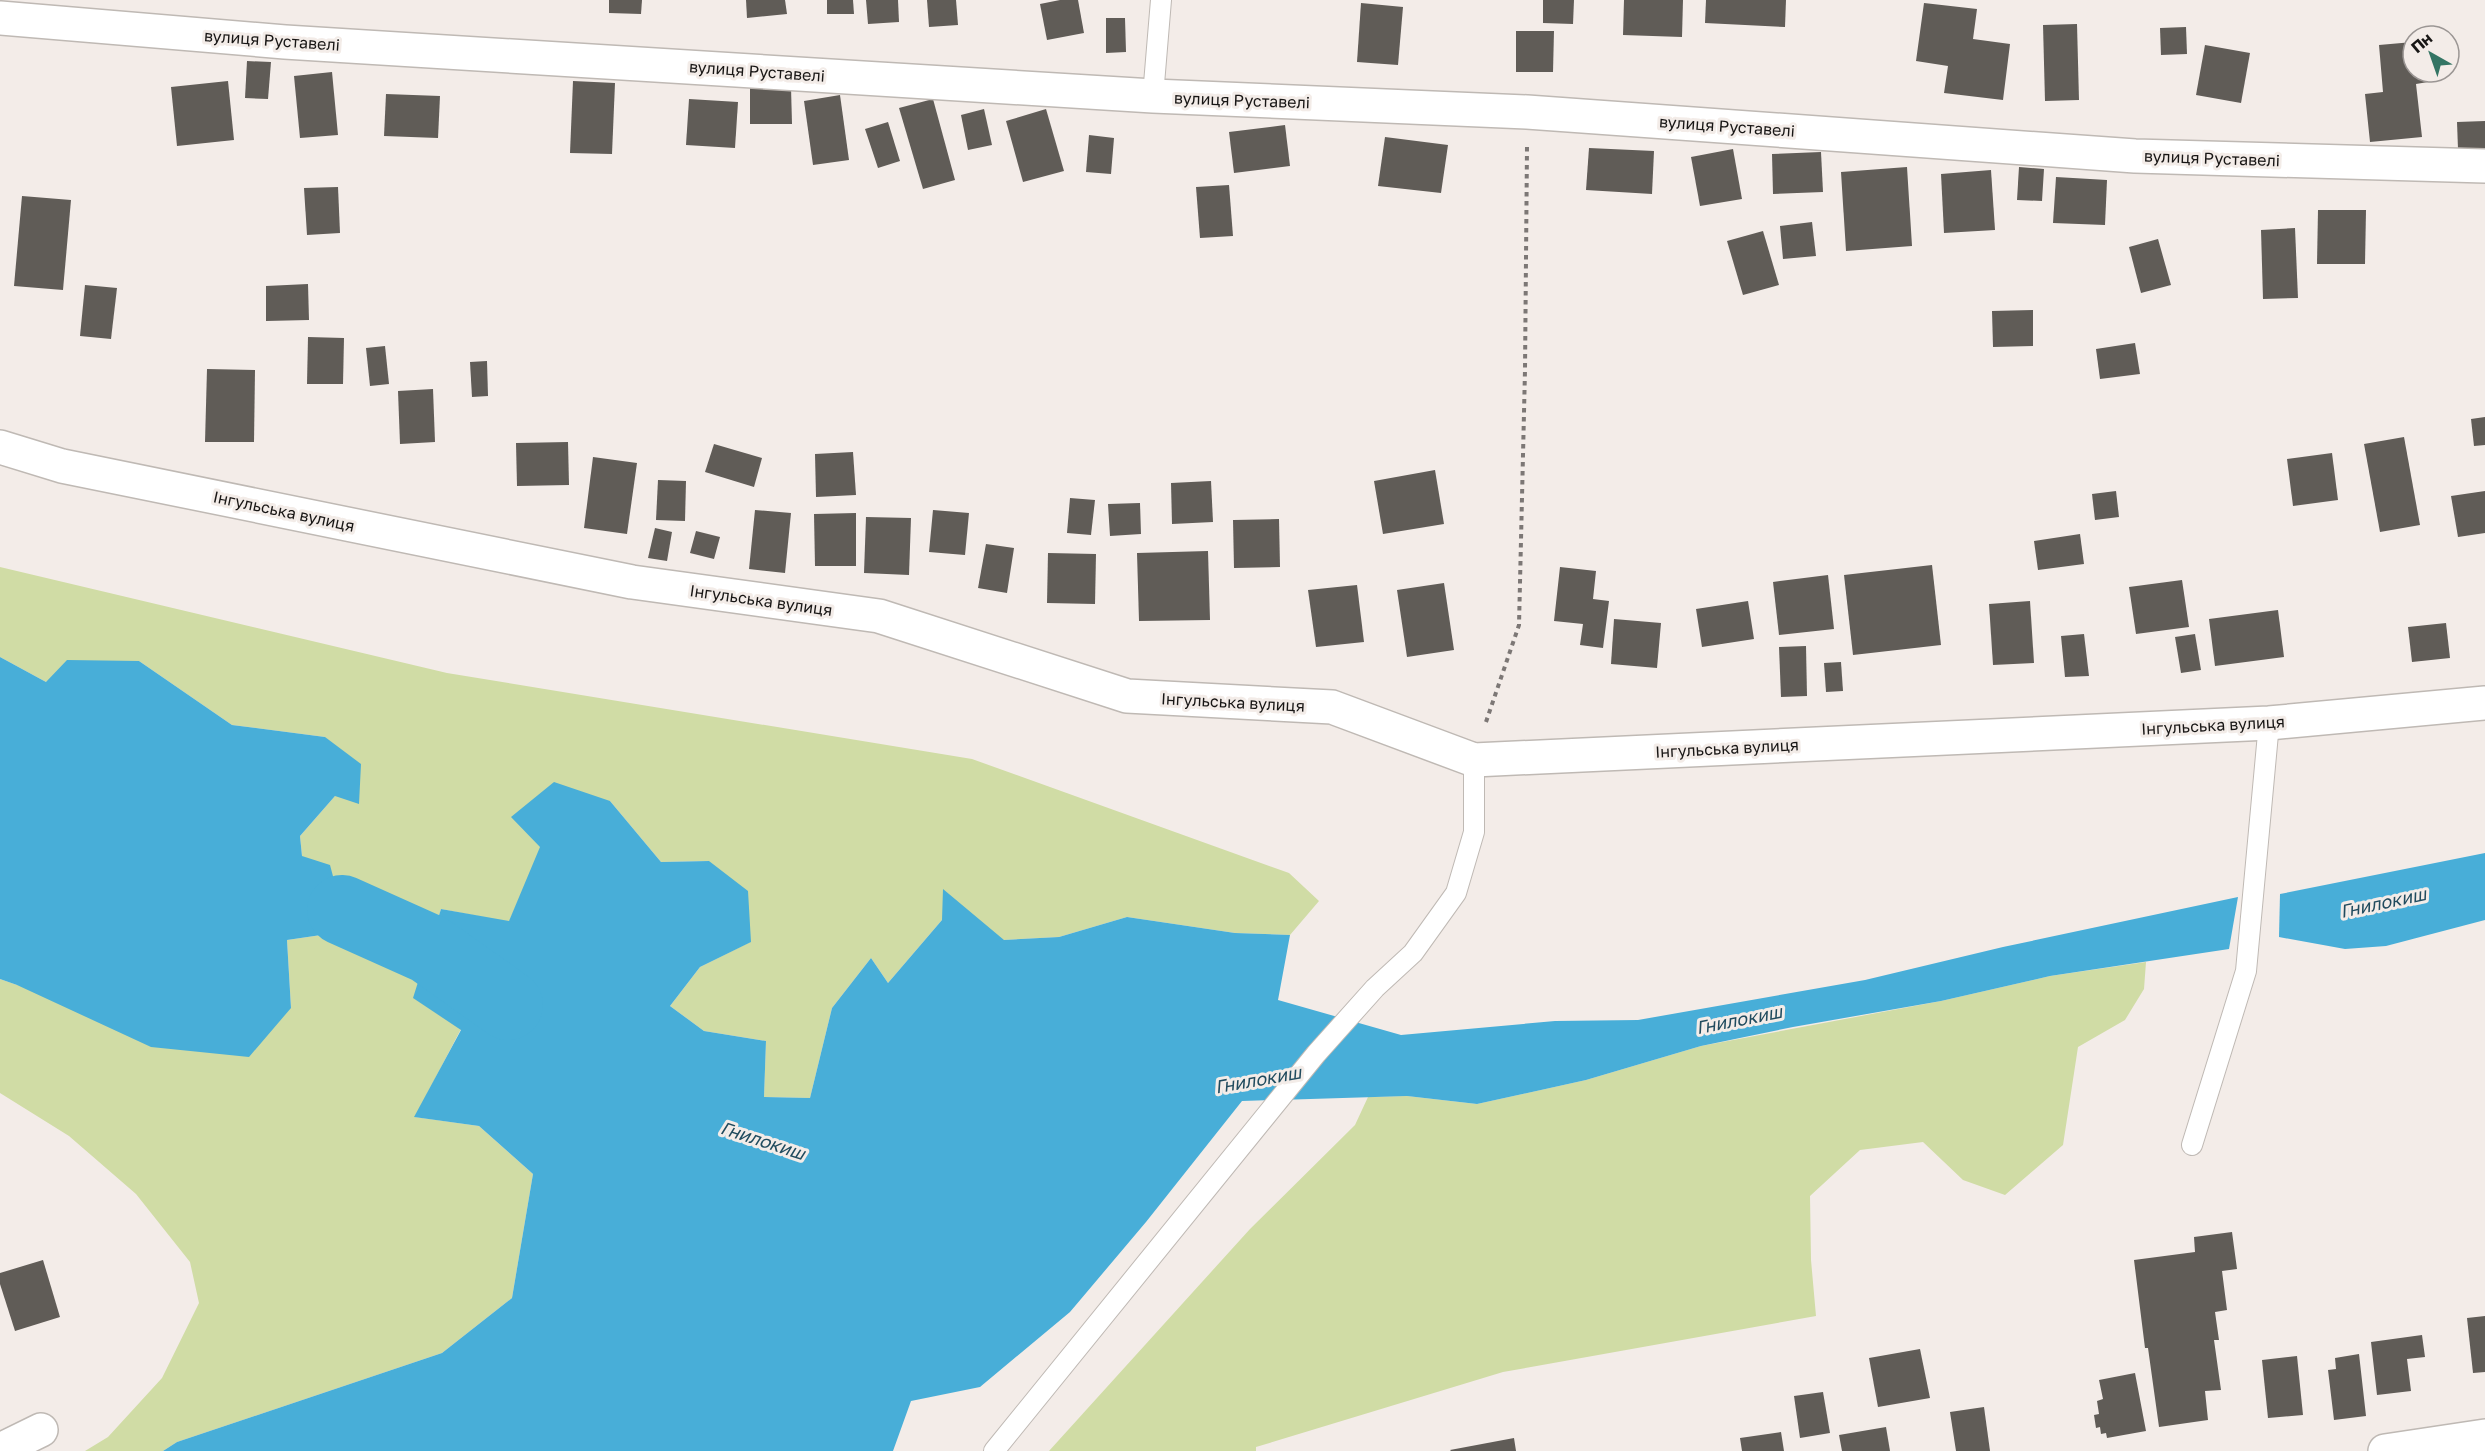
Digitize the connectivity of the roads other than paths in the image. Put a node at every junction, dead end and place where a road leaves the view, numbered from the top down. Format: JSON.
{"nodes":[{"id":1,"x":1161,"y":0,"type":"edge"},
{"id":2,"x":0,"y":18,"type":"edge"},
{"id":3,"x":1153,"y":96,"type":"junction"},
{"id":4,"x":2485,"y":166,"type":"edge"},
{"id":5,"x":0,"y":447,"type":"edge"},
{"id":6,"x":2485,"y":703,"type":"edge"},
{"id":7,"x":2269,"y":723,"type":"junction"},
{"id":8,"x":1474,"y":760,"type":"junction"},
{"id":9,"x":2192,"y":1145,"type":"dead end"},
{"id":10,"x":41,"y":1430,"type":"dead end"},
{"id":11,"x":2485,"y":1436,"type":"edge"},
{"id":12,"x":0,"y":1450,"type":"edge"},
{"id":13,"x":994,"y":1451,"type":"edge"},
{"id":14,"x":2385,"y":1451,"type":"edge"}],
"edges":[{"from":1,"to":3,"type":"lane"},
{"from":2,"to":3,"type":"street","name":"вулиця Руставелі"},
{"from":3,"to":4,"type":"street","name":"вулиця Руставелі"},
{"from":5,"to":8,"type":"street","name":"Інгульська вулиця"},
{"from":6,"to":7,"type":"street","name":"Інгульська вулиця"},
{"from":7,"to":8,"type":"street","name":"Інгульська вулиця"},
{"from":7,"to":9,"type":"lane"},
{"from":8,"to":13,"type":"lane"},
{"from":10,"to":12,"type":"street"},
{"from":11,"to":14,"type":"street"}]}
